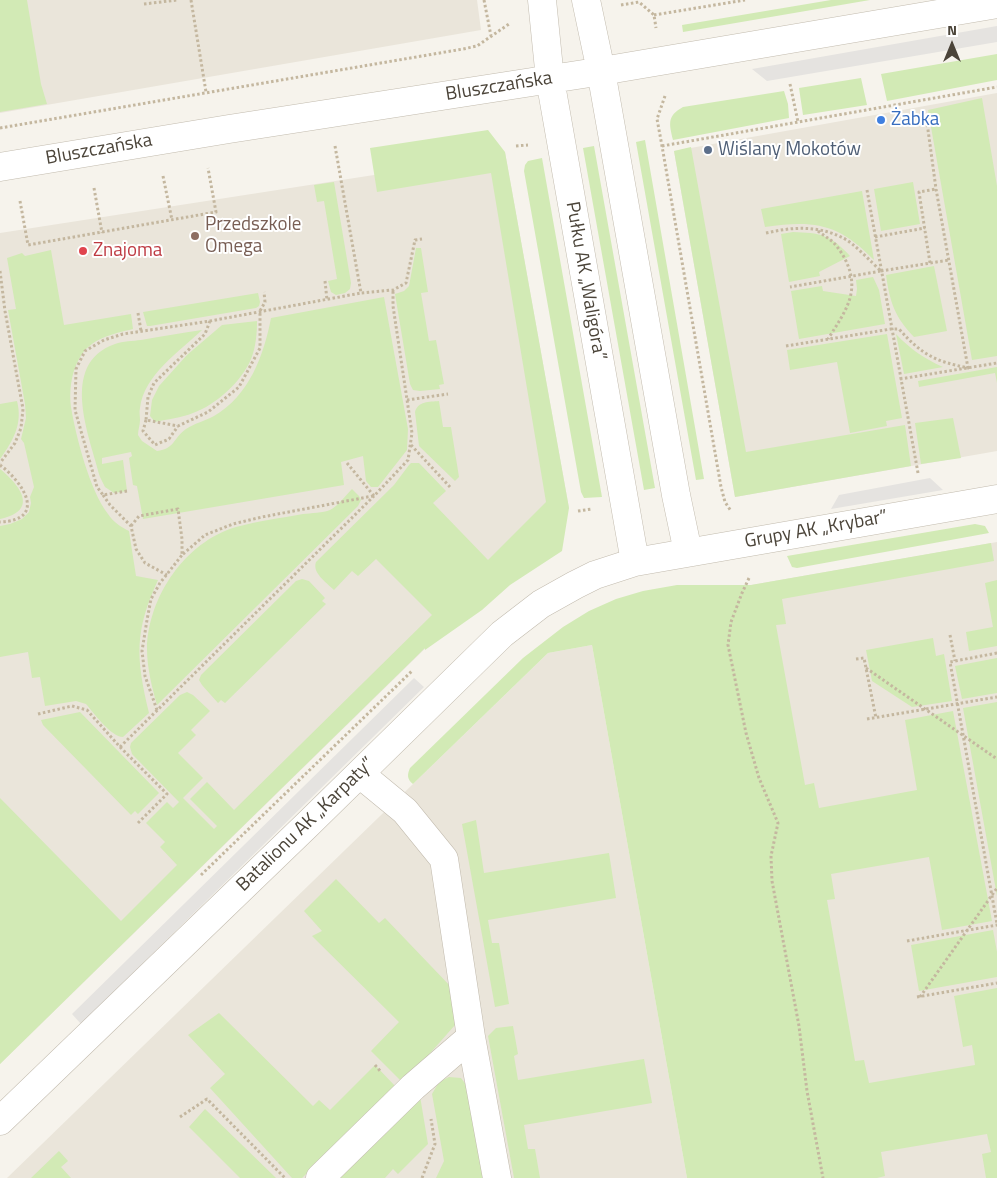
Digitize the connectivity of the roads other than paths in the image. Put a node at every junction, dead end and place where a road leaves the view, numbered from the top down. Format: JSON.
{"nodes":[{"id":1,"x":542,"y":0,"type":"edge"},
{"id":2,"x":586,"y":0,"type":"edge"},
{"id":3,"x":997,"y":4,"type":"edge"},
{"id":4,"x":601,"y":71,"type":"junction"},
{"id":5,"x":550,"y":79,"type":"junction"},
{"id":6,"x":0,"y":167,"type":"edge"},
{"id":7,"x":997,"y":499,"type":"edge"},
{"id":8,"x":688,"y":552,"type":"junction"},
{"id":9,"x":635,"y":562,"type":"junction"},
{"id":10,"x":360,"y":774,"type":"junction"},
{"id":11,"x":472,"y":1037,"type":"junction"},
{"id":12,"x":0,"y":1121,"type":"edge"},
{"id":13,"x":320,"y":1178,"type":"edge"},
{"id":14,"x":497,"y":1178,"type":"edge"}],
"edges":[{"from":1,"to":5,"type":"street","name":"Pułku AK „Waligóra”"},
{"from":2,"to":4,"type":"street"},
{"from":3,"to":4,"type":"street","name":"Bluszczańska"},
{"from":4,"to":5,"type":"street","name":"Bluszczańska"},
{"from":4,"to":8,"type":"street"},
{"from":5,"to":6,"type":"street","name":"Bluszczańska"},
{"from":5,"to":9,"type":"street","name":"Pułku AK „Waligóra”"},
{"from":7,"to":8,"type":"street","name":"Grupy AK „Krybar”"},
{"from":8,"to":9,"type":"street","name":"Grupy AK „Krybar”"},
{"from":9,"to":10,"type":"street","name":"Batalionu AK „Karpaty”"},
{"from":10,"to":11,"type":"street"},
{"from":10,"to":12,"type":"street","name":"Batalionu AK „Karpaty”"},
{"from":11,"to":13,"type":"street"},
{"from":11,"to":14,"type":"street"}]}
